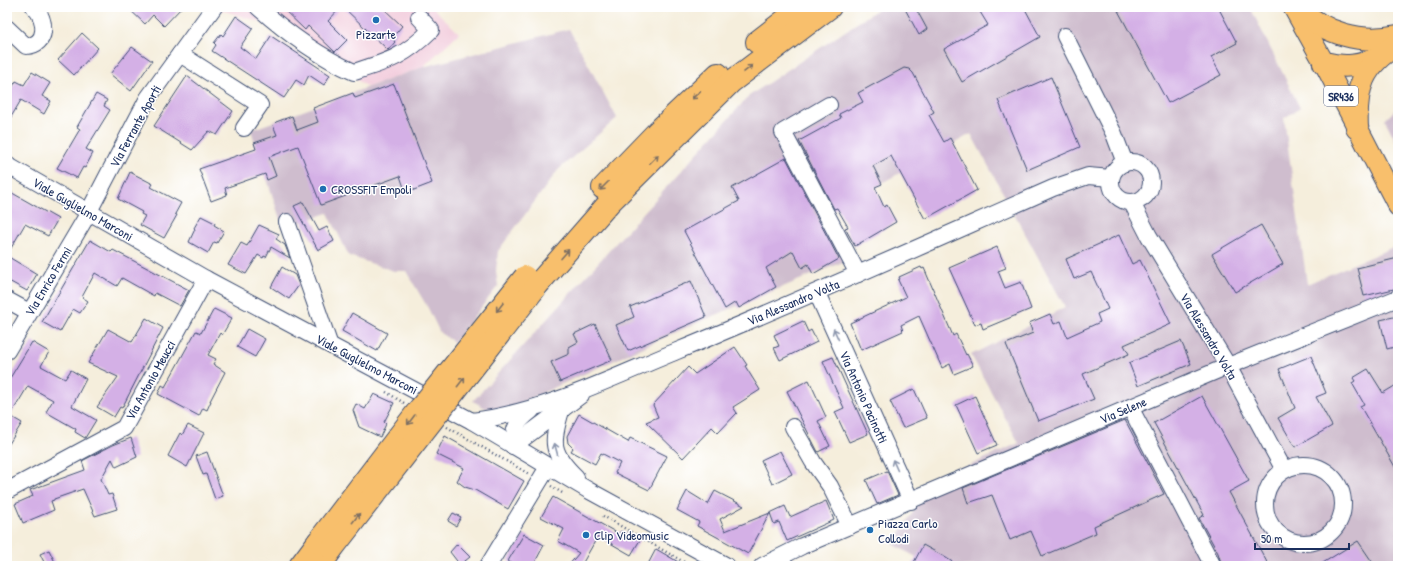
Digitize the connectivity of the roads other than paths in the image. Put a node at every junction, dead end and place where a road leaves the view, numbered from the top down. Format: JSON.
{"nodes":[{"id":1,"x":34,"y":7,"type":"edge"},
{"id":2,"x":214,"y":7,"type":"edge"},
{"id":3,"x":258,"y":7,"type":"edge"},
{"id":4,"x":802,"y":7,"type":"edge"},
{"id":5,"x":830,"y":7,"type":"edge"},
{"id":6,"x":1293,"y":7,"type":"edge"},
{"id":7,"x":1297,"y":7,"type":"edge"},
{"id":8,"x":419,"y":18,"type":"dead end"},
{"id":9,"x":7,"y":28,"type":"edge"},
{"id":10,"x":1064,"y":36,"type":"dead end"},
{"id":11,"x":1398,"y":36,"type":"edge"},
{"id":12,"x":1357,"y":38,"type":"junction"},
{"id":13,"x":1390,"y":50,"type":"edge"},
{"id":14,"x":180,"y":54,"type":"junction"},
{"id":15,"x":1323,"y":61,"type":"junction"},
{"id":16,"x":829,"y":105,"type":"dead end"},
{"id":17,"x":244,"y":128,"type":"dead end"},
{"id":18,"x":1357,"y":128,"type":"junction"},
{"id":19,"x":1125,"y":163,"type":"junction"},
{"id":20,"x":7,"y":165,"type":"edge"},
{"id":21,"x":1111,"y":178,"type":"junction"},
{"id":22,"x":1132,"y":203,"type":"junction"},
{"id":23,"x":1398,"y":206,"type":"edge"},
{"id":24,"x":89,"y":211,"type":"junction"},
{"id":25,"x":287,"y":222,"type":"dead end"},
{"id":26,"x":858,"y":274,"type":"junction"},
{"id":27,"x":206,"y":279,"type":"junction"},
{"id":28,"x":532,"y":280,"type":"junction"},
{"id":29,"x":817,"y":293,"type":"junction"},
{"id":30,"x":1398,"y":298,"type":"edge"},
{"id":31,"x":7,"y":300,"type":"edge"},
{"id":32,"x":29,"y":312,"type":"junction"},
{"id":33,"x":329,"y":343,"type":"junction"},
{"id":34,"x":7,"y":350,"type":"edge"},
{"id":35,"x":1228,"y":366,"type":"junction"},
{"id":36,"x":593,"y":385,"type":"junction"},
{"id":37,"x":1130,"y":407,"type":"junction"},
{"id":38,"x":535,"y":408,"type":"junction"},
{"id":39,"x":562,"y":411,"type":"junction"},
{"id":40,"x":472,"y":420,"type":"junction"},
{"id":41,"x":793,"y":427,"type":"dead end"},
{"id":42,"x":513,"y":446,"type":"junction"},
{"id":43,"x":548,"y":467,"type":"junction"},
{"id":44,"x":1284,"y":470,"type":"junction"},
{"id":45,"x":588,"y":490,"type":"junction"},
{"id":46,"x":7,"y":491,"type":"edge"},
{"id":47,"x":911,"y":501,"type":"junction"},
{"id":48,"x":895,"y":507,"type":"junction"},
{"id":49,"x":850,"y":526,"type":"junction"},
{"id":50,"x":878,"y":527,"type":"dead end"},
{"id":51,"x":324,"y":552,"type":"edge"},
{"id":52,"x":300,"y":566,"type":"edge"},
{"id":53,"x":488,"y":566,"type":"edge"},
{"id":54,"x":727,"y":566,"type":"edge"},
{"id":55,"x":762,"y":566,"type":"edge"},
{"id":56,"x":1213,"y":566,"type":"edge"}],
"edges":[{"from":1,"to":9,"type":"street"},
{"from":2,"to":14,"type":"street","name":"Via Ferrante Aporti"},
{"from":3,"to":8,"type":"street"},
{"from":4,"to":28,"type":"highway","one_way":true},
{"from":28,"to":5,"type":"highway","one_way":true},
{"from":6,"to":15,"type":"main road","number":"SR436"},
{"from":7,"to":12,"type":"highway"},
{"from":10,"to":19,"type":"street"},
{"from":11,"to":12,"type":"highway"},
{"from":12,"to":15,"type":"highway"},
{"from":13,"to":15,"type":"highway"},
{"from":13,"to":18,"type":"highway"},
{"from":14,"to":17,"type":"street"},
{"from":14,"to":24,"type":"street","name":"Via Ferrante Aporti"},
{"from":15,"to":18,"type":"main road","number":"SR436"},
{"from":16,"to":26,"type":"street"},
{"from":18,"to":23,"type":"main road","number":"SR436"},
{"from":19,"to":21,"type":"street"},
{"from":19,"to":22,"type":"street"},
{"from":20,"to":24,"type":"street","name":"Viale Guglielmo Marconi"},
{"from":21,"to":22,"type":"street"},
{"from":21,"to":26,"type":"street","name":"Via Alessandro Volta"},
{"from":22,"to":35,"type":"street","name":"Via Alessandro Volta"},
{"from":24,"to":27,"type":"street","name":"Viale Guglielmo Marconi"},
{"from":24,"to":32,"type":"street","name":"Via Enrico Fermi"},
{"from":25,"to":33,"type":"street"},
{"from":26,"to":29,"type":"street","name":"Via Alessandro Volta"},
{"from":27,"to":33,"type":"street","name":"Viale Guglielmo Marconi"},
{"from":27,"to":46,"type":"street","name":"Via Antonio Meucci"},
{"from":28,"to":51,"type":"highway","bridge":true},
{"from":29,"to":36,"type":"street","name":"Via Alessandro Volta"},
{"from":47,"to":29,"type":"street","name":"Via Antonio Pacinotti","one_way":true},
{"from":30,"to":35,"type":"street","name":"Via Selene"},
{"from":31,"to":32,"type":"street"},
{"from":32,"to":34,"type":"street","name":"Via Enrico Fermi"},
{"from":33,"to":40,"type":"street","name":"Viale Guglielmo Marconi"},
{"from":35,"to":37,"type":"street","name":"Via Selene"},
{"from":35,"to":44,"type":"street","name":"Via Alessandro Volta"},
{"from":36,"to":38,"type":"street","name":"Via Alessandro Volta"},
{"from":36,"to":39,"type":"street"},
{"from":37,"to":47,"type":"street","name":"Via Selene"},
{"from":37,"to":56,"type":"street"},
{"from":38,"to":40,"type":"street","name":"Via Alessandro Volta"},
{"from":38,"to":42,"type":"street"},
{"from":39,"to":42,"type":"street"},
{"from":45,"to":39,"type":"street","one_way":true},
{"from":40,"to":42,"type":"street","name":"Viale Guglielmo Marconi"},
{"from":41,"to":49,"type":"street"},
{"from":42,"to":43,"type":"street","name":"Viale Guglielmo Marconi"},
{"from":43,"to":45,"type":"street","name":"Viale Guglielmo Marconi"},
{"from":43,"to":53,"type":"street"},
{"from":44,"to":44,"type":"street"},
{"from":45,"to":54,"type":"street","name":"Viale Guglielmo Marconi"},
{"from":47,"to":48,"type":"street","name":"Via Selene"},
{"from":48,"to":49,"type":"street","name":"Via Selene"},
{"from":48,"to":50,"type":"street"},
{"from":49,"to":55,"type":"street","name":"Via Selene"},
{"from":51,"to":52,"type":"highway"}]}
